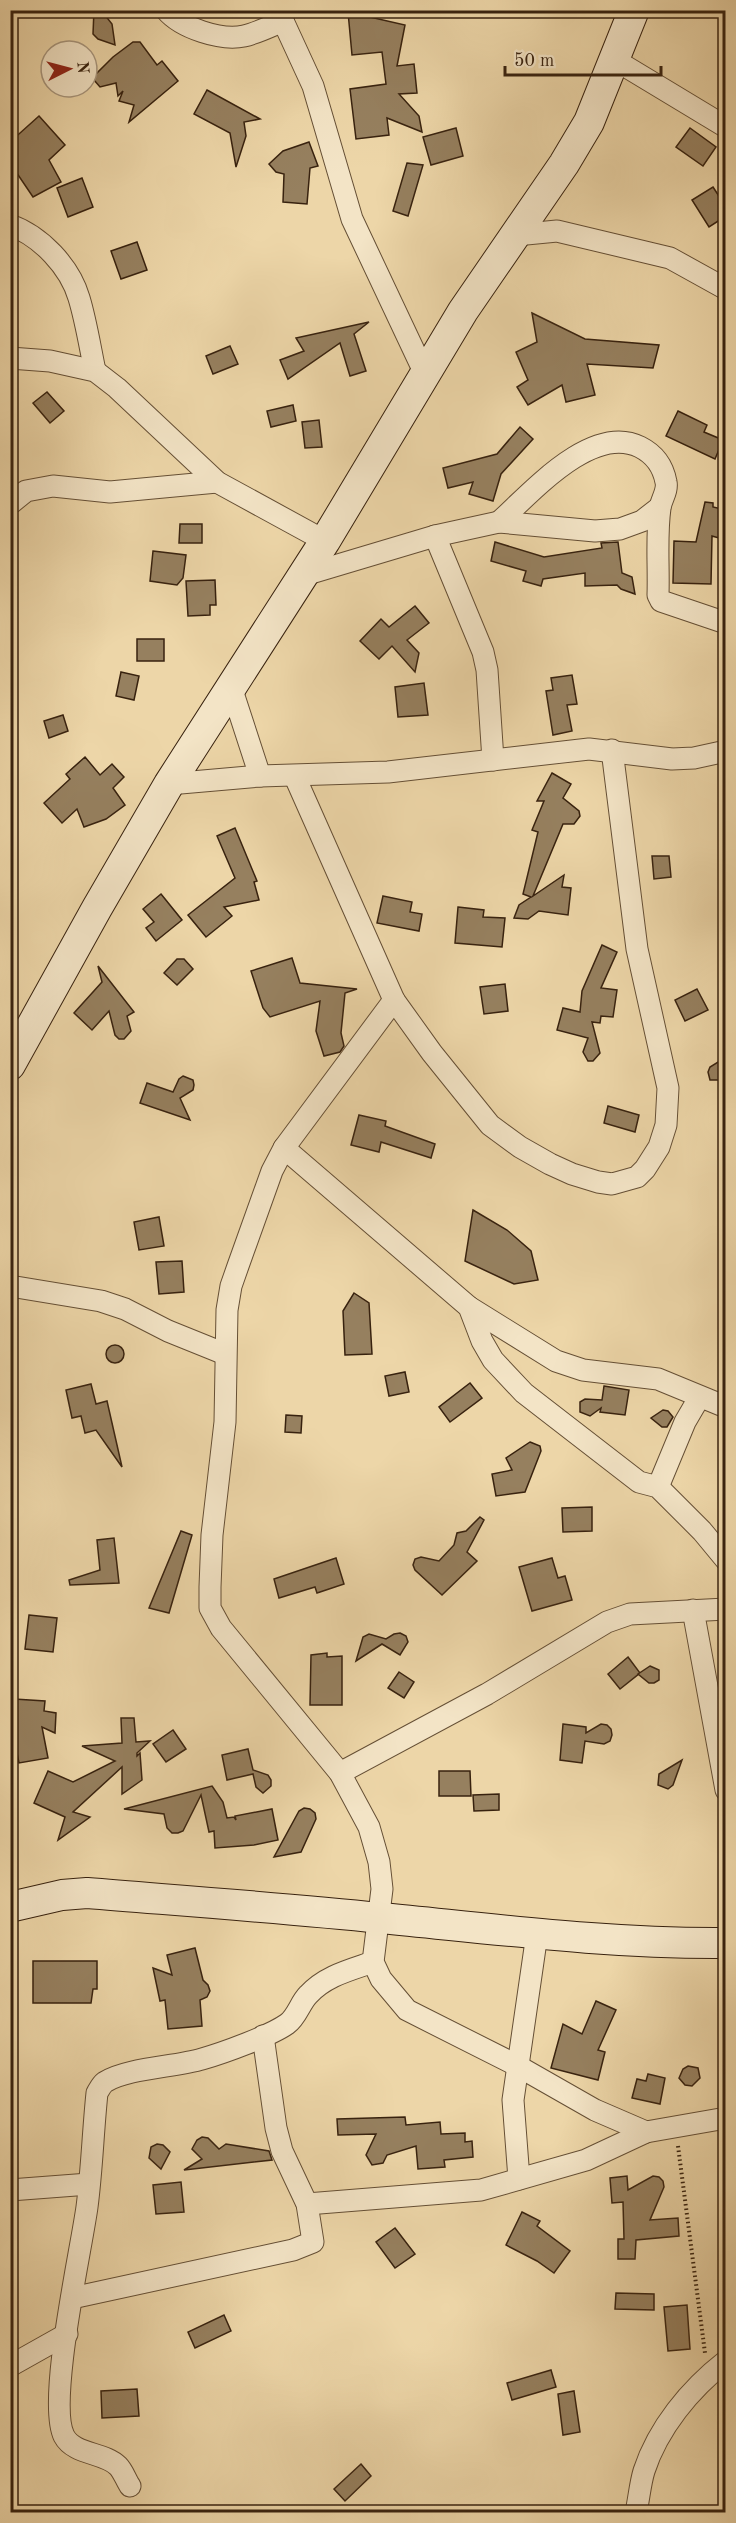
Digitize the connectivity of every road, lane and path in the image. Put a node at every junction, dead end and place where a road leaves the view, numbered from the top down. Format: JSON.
{"nodes":[{"id":1,"x":166,"y":10,"type":"edge"},
{"id":2,"x":634,"y":10,"type":"edge"},
{"id":3,"x":281,"y":16,"type":"edge"},
{"id":4,"x":615,"y":60,"type":"junction"},
{"id":5,"x":726,"y":127,"type":"edge"},
{"id":6,"x":10,"y":225,"type":"edge"},
{"id":7,"x":516,"y":235,"type":"junction"},
{"id":8,"x":726,"y":289,"type":"edge"},
{"id":9,"x":10,"y":358,"type":"edge"},
{"id":10,"x":95,"y":371,"type":"junction"},
{"id":11,"x":426,"y":376,"type":"junction"},
{"id":12,"x":217,"y":482,"type":"junction"},
{"id":13,"x":10,"y":504,"type":"edge"},
{"id":14,"x":660,"y":507,"type":"junction"},
{"id":15,"x":499,"y":522,"type":"junction"},
{"id":16,"x":435,"y":536,"type":"junction"},
{"id":17,"x":325,"y":541,"type":"junction"},
{"id":18,"x":301,"y":576,"type":"junction"},
{"id":19,"x":726,"y":623,"type":"edge"},
{"id":20,"x":232,"y":690,"type":"junction"},
{"id":21,"x":612,"y":750,"type":"junction"},
{"id":22,"x":726,"y":751,"type":"edge"},
{"id":23,"x":494,"y":760,"type":"junction"},
{"id":24,"x":260,"y":776,"type":"junction"},
{"id":25,"x":295,"y":777,"type":"junction"},
{"id":26,"x":169,"y":784,"type":"junction"},
{"id":27,"x":394,"y":1000,"type":"junction"},
{"id":28,"x":10,"y":1065,"type":"edge"},
{"id":29,"x":284,"y":1148,"type":"junction"},
{"id":30,"x":10,"y":1286,"type":"edge"},
{"id":31,"x":470,"y":1307,"type":"junction"},
{"id":32,"x":225,"y":1354,"type":"junction"},
{"id":33,"x":699,"y":1398,"type":"junction"},
{"id":34,"x":726,"y":1407,"type":"edge"},
{"id":35,"x":658,"y":1487,"type":"junction"},
{"id":36,"x":726,"y":1560,"type":"edge"},
{"id":37,"x":726,"y":1608,"type":"edge"},
{"id":38,"x":693,"y":1610,"type":"junction"},
{"id":39,"x":340,"y":1773,"type":"junction"},
{"id":40,"x":726,"y":1790,"type":"edge"},
{"id":41,"x":10,"y":1907,"type":"edge"},
{"id":42,"x":379,"y":1917,"type":"junction"},
{"id":43,"x":537,"y":1934,"type":"junction"},
{"id":44,"x":726,"y":1943,"type":"edge"},
{"id":45,"x":373,"y":1962,"type":"junction"},
{"id":46,"x":263,"y":2036,"type":"junction"},
{"id":47,"x":516,"y":2065,"type":"junction"},
{"id":48,"x":726,"y":2118,"type":"edge"},
{"id":49,"x":676,"y":2128,"type":"junction"},
{"id":50,"x":646,"y":2132,"type":"junction"},
{"id":51,"x":519,"y":2179,"type":"junction"},
{"id":52,"x":89,"y":2184,"type":"junction"},
{"id":53,"x":10,"y":2190,"type":"edge"},
{"id":54,"x":307,"y":2204,"type":"junction"},
{"id":55,"x":72,"y":2298,"type":"junction"},
{"id":56,"x":67,"y":2334,"type":"junction"},
{"id":57,"x":726,"y":2361,"type":"edge"},
{"id":58,"x":10,"y":2366,"type":"edge"},
{"id":59,"x":708,"y":2375,"type":"junction"},
{"id":60,"x":129,"y":2486,"type":"dead end"},
{"id":61,"x":636,"y":2512,"type":"edge"}],
"edges":[{"from":1,"to":3,"type":"street"},
{"from":2,"to":4,"type":"street"},
{"from":3,"to":11,"type":"street"},
{"from":4,"to":5,"type":"street"},
{"from":4,"to":7,"type":"street"},
{"from":6,"to":10,"type":"street"},
{"from":7,"to":8,"type":"street"},
{"from":7,"to":11,"type":"street"},
{"from":9,"to":10,"type":"street"},
{"from":10,"to":12,"type":"street"},
{"from":11,"to":17,"type":"street"},
{"from":12,"to":13,"type":"street"},
{"from":12,"to":17,"type":"street"},
{"from":14,"to":15,"type":"street"},
{"from":14,"to":15,"type":"street"},
{"from":14,"to":19,"type":"street"},
{"from":15,"to":16,"type":"street"},
{"from":16,"to":18,"type":"street"},
{"from":16,"to":23,"type":"street"},
{"from":17,"to":18,"type":"street"},
{"from":18,"to":20,"type":"street"},
{"from":20,"to":24,"type":"street"},
{"from":20,"to":26,"type":"street"},
{"from":21,"to":22,"type":"street"},
{"from":21,"to":23,"type":"street"},
{"from":21,"to":27,"type":"street"},
{"from":23,"to":25,"type":"street"},
{"from":24,"to":25,"type":"street"},
{"from":24,"to":26,"type":"street"},
{"from":25,"to":27,"type":"street"},
{"from":26,"to":28,"type":"street"},
{"from":27,"to":29,"type":"street"},
{"from":29,"to":31,"type":"street"},
{"from":29,"to":32,"type":"street"},
{"from":30,"to":32,"type":"street"},
{"from":31,"to":33,"type":"street"},
{"from":31,"to":35,"type":"street"},
{"from":32,"to":39,"type":"street"},
{"from":33,"to":34,"type":"street"},
{"from":33,"to":35,"type":"street"},
{"from":35,"to":36,"type":"street"},
{"from":37,"to":38,"type":"street"},
{"from":38,"to":39,"type":"street"},
{"from":38,"to":40,"type":"street"},
{"from":39,"to":42,"type":"street"},
{"from":41,"to":42,"type":"street"},
{"from":42,"to":43,"type":"street"},
{"from":42,"to":45,"type":"street"},
{"from":43,"to":44,"type":"street"},
{"from":43,"to":47,"type":"street"},
{"from":45,"to":46,"type":"street"},
{"from":45,"to":47,"type":"street"},
{"from":46,"to":52,"type":"street"},
{"from":46,"to":54,"type":"street"},
{"from":47,"to":50,"type":"street"},
{"from":47,"to":51,"type":"street"},
{"from":48,"to":49,"type":"street"},
{"from":49,"to":50,"type":"street"},
{"from":49,"to":59,"type":"path"},
{"from":50,"to":51,"type":"street"},
{"from":51,"to":54,"type":"street"},
{"from":52,"to":53,"type":"street"},
{"from":52,"to":55,"type":"street"},
{"from":54,"to":55,"type":"street"},
{"from":55,"to":56,"type":"street"},
{"from":56,"to":58,"type":"street"},
{"from":56,"to":60,"type":"street"},
{"from":57,"to":59,"type":"street"},
{"from":59,"to":61,"type":"street"}]}
